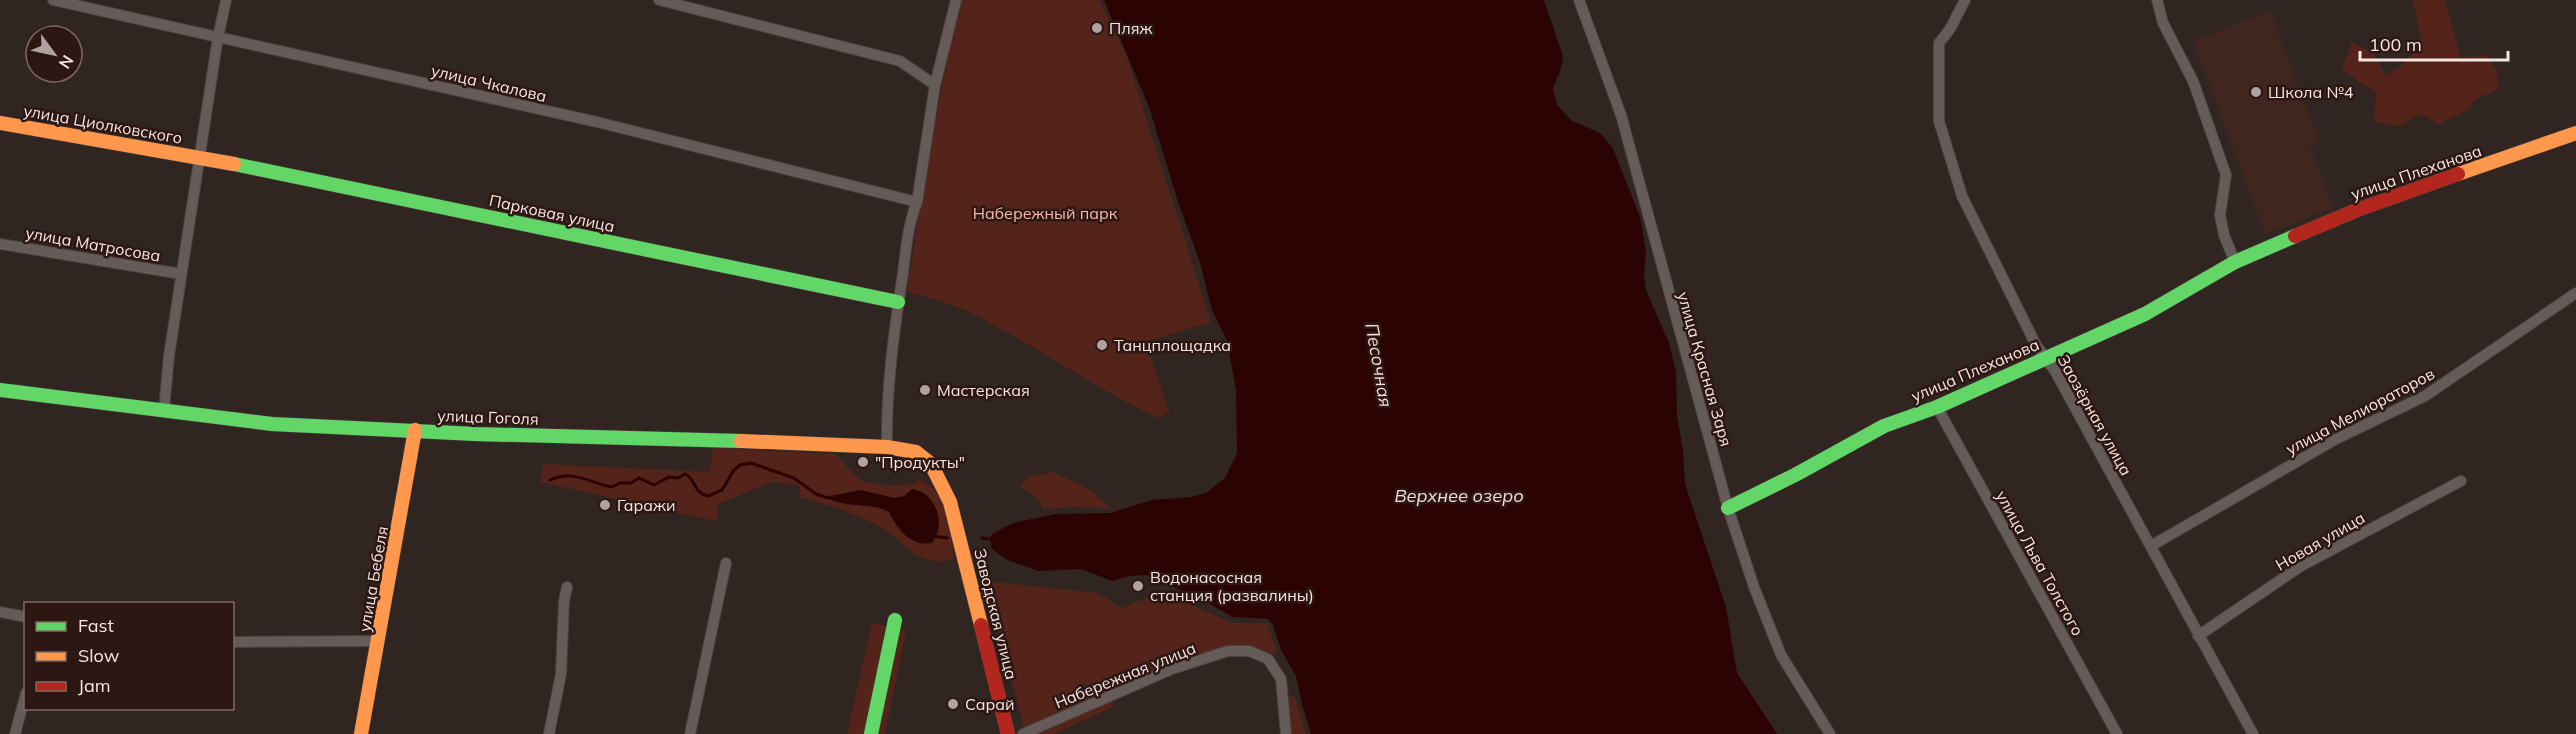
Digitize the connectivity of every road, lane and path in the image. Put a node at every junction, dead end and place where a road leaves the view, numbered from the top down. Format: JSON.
{"nodes":[{"id":1,"x":52,"y":0,"type":"edge"},
{"id":2,"x":226,"y":0,"type":"edge"},
{"id":3,"x":659,"y":0,"type":"edge"},
{"id":4,"x":956,"y":0,"type":"edge"},
{"id":5,"x":1579,"y":0,"type":"edge"},
{"id":6,"x":1965,"y":0,"type":"edge"},
{"id":7,"x":2157,"y":0,"type":"edge"},
{"id":8,"x":218,"y":37,"type":"junction"},
{"id":9,"x":935,"y":85,"type":"junction"},
{"id":10,"x":0,"y":123,"type":"edge"},
{"id":11,"x":2576,"y":133,"type":"edge"},
{"id":12,"x":200,"y":157,"type":"junction"},
{"id":13,"x":917,"y":202,"type":"junction"},
{"id":14,"x":0,"y":243,"type":"edge"},
{"id":15,"x":2235,"y":262,"type":"junction"},
{"id":16,"x":181,"y":274,"type":"junction"},
{"id":17,"x":2576,"y":293,"type":"edge"},
{"id":18,"x":898,"y":302,"type":"junction"},
{"id":19,"x":2046,"y":358,"type":"junction"},
{"id":20,"x":0,"y":390,"type":"edge"},
{"id":21,"x":1937,"y":407,"type":"junction"},
{"id":22,"x":164,"y":410,"type":"junction"},
{"id":23,"x":415,"y":430,"type":"junction"},
{"id":24,"x":887,"y":447,"type":"junction"},
{"id":25,"x":2461,"y":482,"type":"dead end"},
{"id":26,"x":950,"y":502,"type":"joint"},
{"id":27,"x":1728,"y":508,"type":"junction"},
{"id":28,"x":2151,"y":546,"type":"junction"},
{"id":29,"x":726,"y":563,"type":"dead end"},
{"id":30,"x":567,"y":586,"type":"dead end"},
{"id":31,"x":0,"y":612,"type":"edge"},
{"id":32,"x":24,"y":617,"type":"edge"},
{"id":33,"x":895,"y":620,"type":"dead end"},
{"id":34,"x":2198,"y":636,"type":"junction"},
{"id":35,"x":379,"y":641,"type":"junction"},
{"id":36,"x":234,"y":642,"type":"edge"},
{"id":37,"x":24,"y":700,"type":"edge"},
{"id":38,"x":15,"y":734,"type":"edge"},
{"id":39,"x":361,"y":734,"type":"edge"},
{"id":40,"x":549,"y":734,"type":"edge"},
{"id":41,"x":690,"y":734,"type":"edge"},
{"id":42,"x":871,"y":734,"type":"edge"},
{"id":43,"x":1008,"y":734,"type":"edge"},
{"id":44,"x":1023,"y":734,"type":"edge"},
{"id":45,"x":1286,"y":734,"type":"edge"},
{"id":46,"x":1830,"y":734,"type":"edge"},
{"id":47,"x":2117,"y":734,"type":"edge"},
{"id":48,"x":2253,"y":734,"type":"edge"}],
"edges":[{"from":1,"to":8,"type":"street","name":"улица Чкалова"},
{"from":2,"to":8,"type":"street"},
{"from":3,"to":9,"type":"street"},
{"from":4,"to":9,"type":"street"},
{"from":5,"to":27,"type":"street","name":"улица Красная Заря"},
{"from":6,"to":19,"type":"street","name":"Заозёрная улица"},
{"from":7,"to":15,"type":"street"},
{"from":8,"to":12,"type":"street"},
{"from":8,"to":13,"type":"street","name":"улица Чкалова"},
{"from":9,"to":13,"type":"street"},
{"from":10,"to":12,"type":"street","name":"улица Циолковского"},
{"from":11,"to":15,"type":"street","name":"улица Плеханова"},
{"from":12,"to":16,"type":"street"},
{"from":12,"to":18,"type":"street","name":"Парковая улица"},
{"from":13,"to":18,"type":"street"},
{"from":14,"to":16,"type":"street","name":"улица Матросова"},
{"from":15,"to":19,"type":"street","name":"улица Плеханова"},
{"from":16,"to":22,"type":"street"},
{"from":17,"to":28,"type":"street","name":"улица Мелиораторов"},
{"from":18,"to":24,"type":"street"},
{"from":19,"to":21,"type":"street","name":"улица Плеханова"},
{"from":19,"to":28,"type":"street","name":"Заозёрная улица"},
{"from":20,"to":22,"type":"street","name":"улица Гоголя"},
{"from":21,"to":27,"type":"street","name":"улица Плеханова"},
{"from":21,"to":47,"type":"street","name":"улица Льва Толстого"},
{"from":22,"to":23,"type":"street","name":"улица Гоголя"},
{"from":23,"to":24,"type":"street","name":"улица Гоголя"},
{"from":23,"to":35,"type":"street","name":"улица Бебеля"},
{"from":24,"to":26,"type":"street","name":"улица Гоголя"},
{"from":25,"to":34,"type":"street","name":"Новая улица"},
{"from":26,"to":43,"type":"street","name":"Заводская улица"},
{"from":27,"to":46,"type":"street","name":"улица Красная Заря"},
{"from":28,"to":34,"type":"street","name":"Заозёрная улица"},
{"from":29,"to":41,"type":"street"},
{"from":30,"to":40,"type":"street"},
{"from":31,"to":32,"type":"street"},
{"from":33,"to":42,"type":"street"},
{"from":34,"to":48,"type":"street","name":"Заозёрная улица"},
{"from":35,"to":36,"type":"street"},
{"from":35,"to":39,"type":"street","name":"улица Бебеля"},
{"from":37,"to":38,"type":"street"},
{"from":44,"to":45,"type":"street","name":"Набережная улица"}]}
